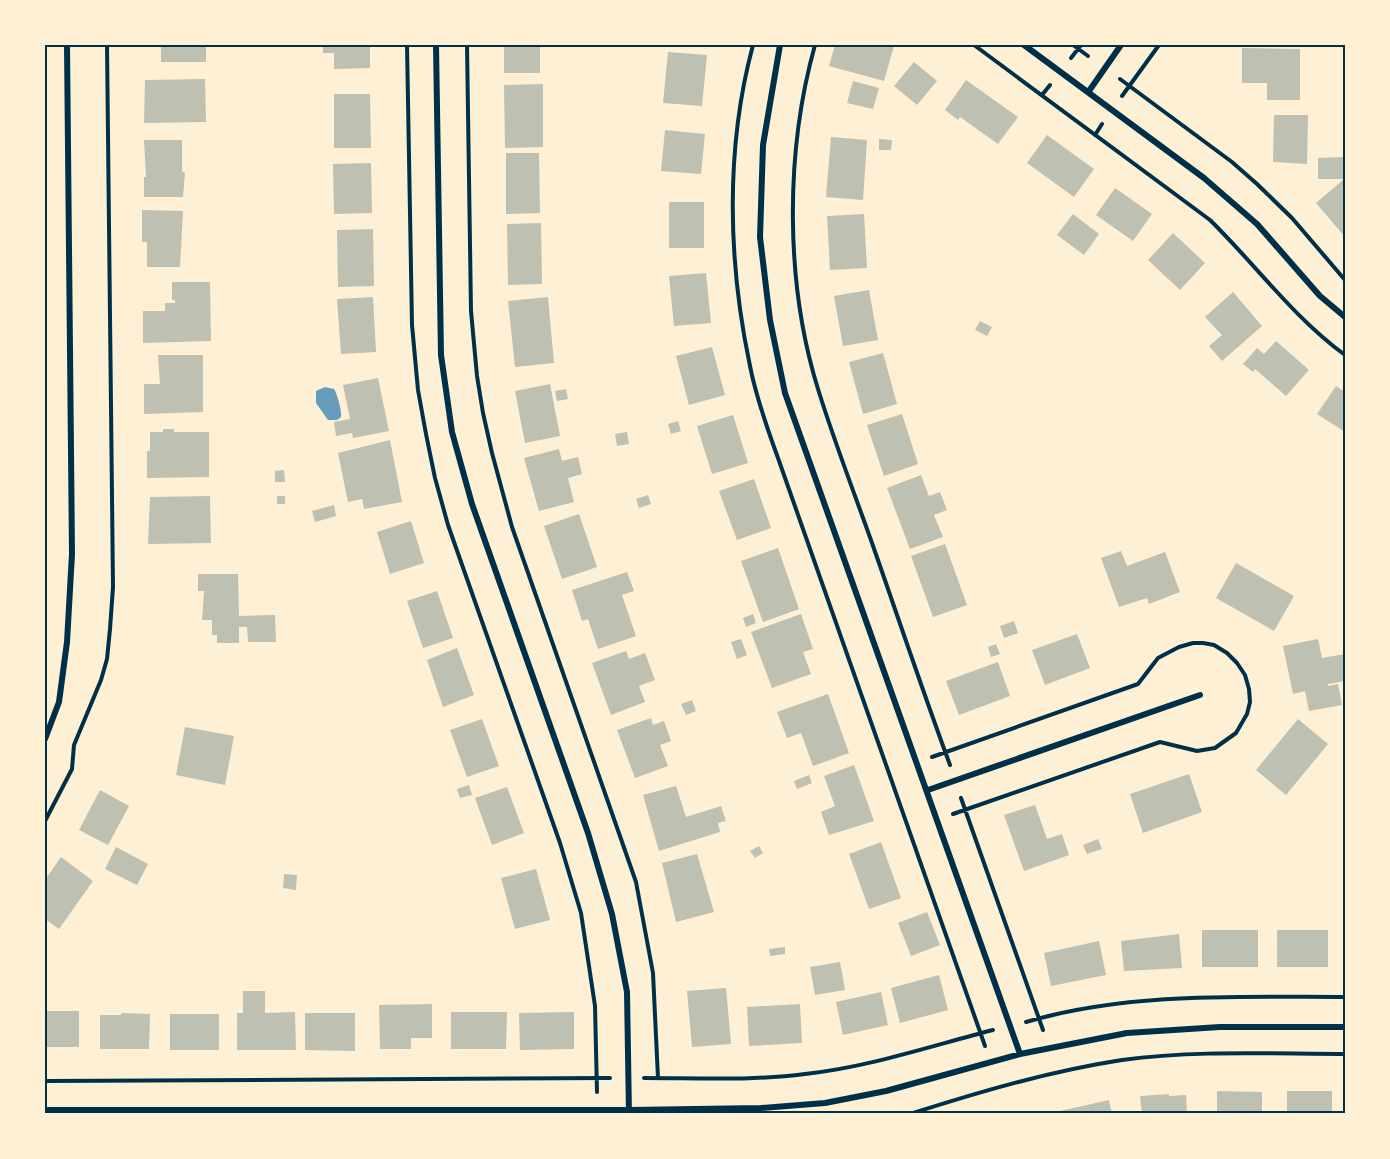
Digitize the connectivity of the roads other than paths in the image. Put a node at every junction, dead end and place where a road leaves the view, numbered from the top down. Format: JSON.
{"nodes":[{"id":1,"x":67,"y":45,"type":"edge"},
{"id":2,"x":436,"y":45,"type":"edge"},
{"id":3,"x":780,"y":45,"type":"edge"},
{"id":4,"x":1024,"y":45,"type":"edge"},
{"id":5,"x":1121,"y":45,"type":"edge"},
{"id":6,"x":1089,"y":92,"type":"junction"},
{"id":7,"x":1345,"y":316,"type":"edge"},
{"id":8,"x":1200,"y":695,"type":"dead end"},
{"id":9,"x":45,"y":739,"type":"edge"},
{"id":10,"x":928,"y":790,"type":"junction"},
{"id":11,"x":1345,"y":1027,"type":"edge"},
{"id":12,"x":1020,"y":1054,"type":"junction"},
{"id":13,"x":45,"y":1110,"type":"edge"},
{"id":14,"x":629,"y":1112,"type":"edge"}],
"edges":[{"from":1,"to":9,"type":"street"},
{"from":2,"to":14,"type":"street"},
{"from":3,"to":10,"type":"street"},
{"from":4,"to":6,"type":"street"},
{"from":5,"to":6,"type":"street"},
{"from":6,"to":7,"type":"street"},
{"from":8,"to":10,"type":"street"},
{"from":10,"to":12,"type":"street"},
{"from":11,"to":12,"type":"street"},
{"from":12,"to":14,"type":"street"},
{"from":13,"to":14,"type":"street"}]}
